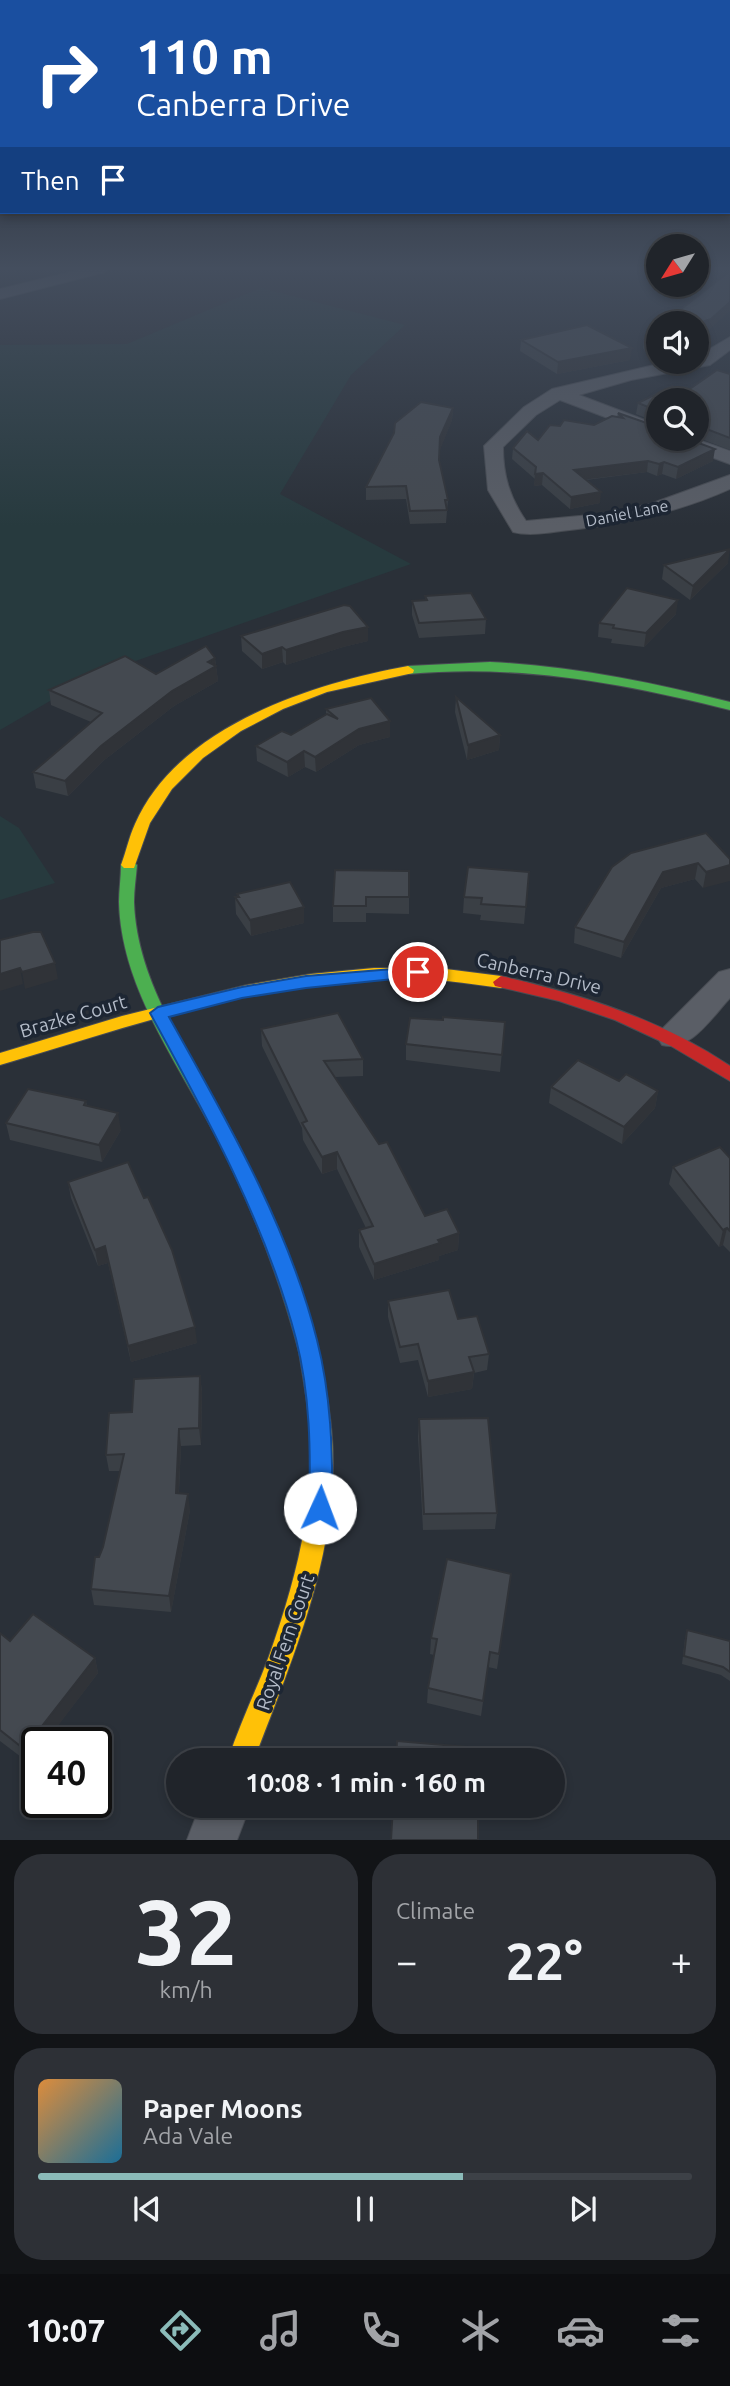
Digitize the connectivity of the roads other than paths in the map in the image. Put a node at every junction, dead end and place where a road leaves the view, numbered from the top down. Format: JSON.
{"nodes":[{"id":1,"x":709,"y":363,"type":"edge"},
{"id":2,"x":730,"y":366,"type":"edge"},
{"id":3,"x":646,"y":372,"type":"edge"},
{"id":4,"x":558,"y":393,"type":"junction"},
{"id":5,"x":646,"y":426,"type":"edge"},
{"id":6,"x":709,"y":450,"type":"edge"},
{"id":7,"x":730,"y":458,"type":"edge"},
{"id":8,"x":730,"y":481,"type":"edge"},
{"id":9,"x":730,"y":706,"type":"edge"},
{"id":10,"x":730,"y":979,"type":"edge"},
{"id":11,"x":158,"y":1013,"type":"junction"},
{"id":12,"x":673,"y":1037,"type":"junction"},
{"id":13,"x":0,"y":1059,"type":"edge"},
{"id":14,"x":730,"y":1075,"type":"edge"},
{"id":15,"x":247,"y":1748,"type":"edge"},
{"id":16,"x":220,"y":1818,"type":"edge"},
{"id":17,"x":212,"y":1840,"type":"edge"}],
"edges":[{"from":1,"to":2,"type":"street"},
{"from":3,"to":4,"type":"street"},
{"from":4,"to":5,"type":"street"},
{"from":4,"to":8,"type":"street","name":"Daniel Lane"},
{"from":6,"to":7,"type":"street"},
{"from":9,"to":11,"type":"street","name":"Royal Fern Court"},
{"from":10,"to":12,"type":"street"},
{"from":11,"to":12,"type":"street","name":"Canberra Drive"},
{"from":11,"to":13,"type":"street","name":"Brazke Court"},
{"from":11,"to":15,"type":"street","name":"Royal Fern Court"},
{"from":12,"to":14,"type":"street","name":"Canberra Drive"},
{"from":16,"to":17,"type":"street"}]}
